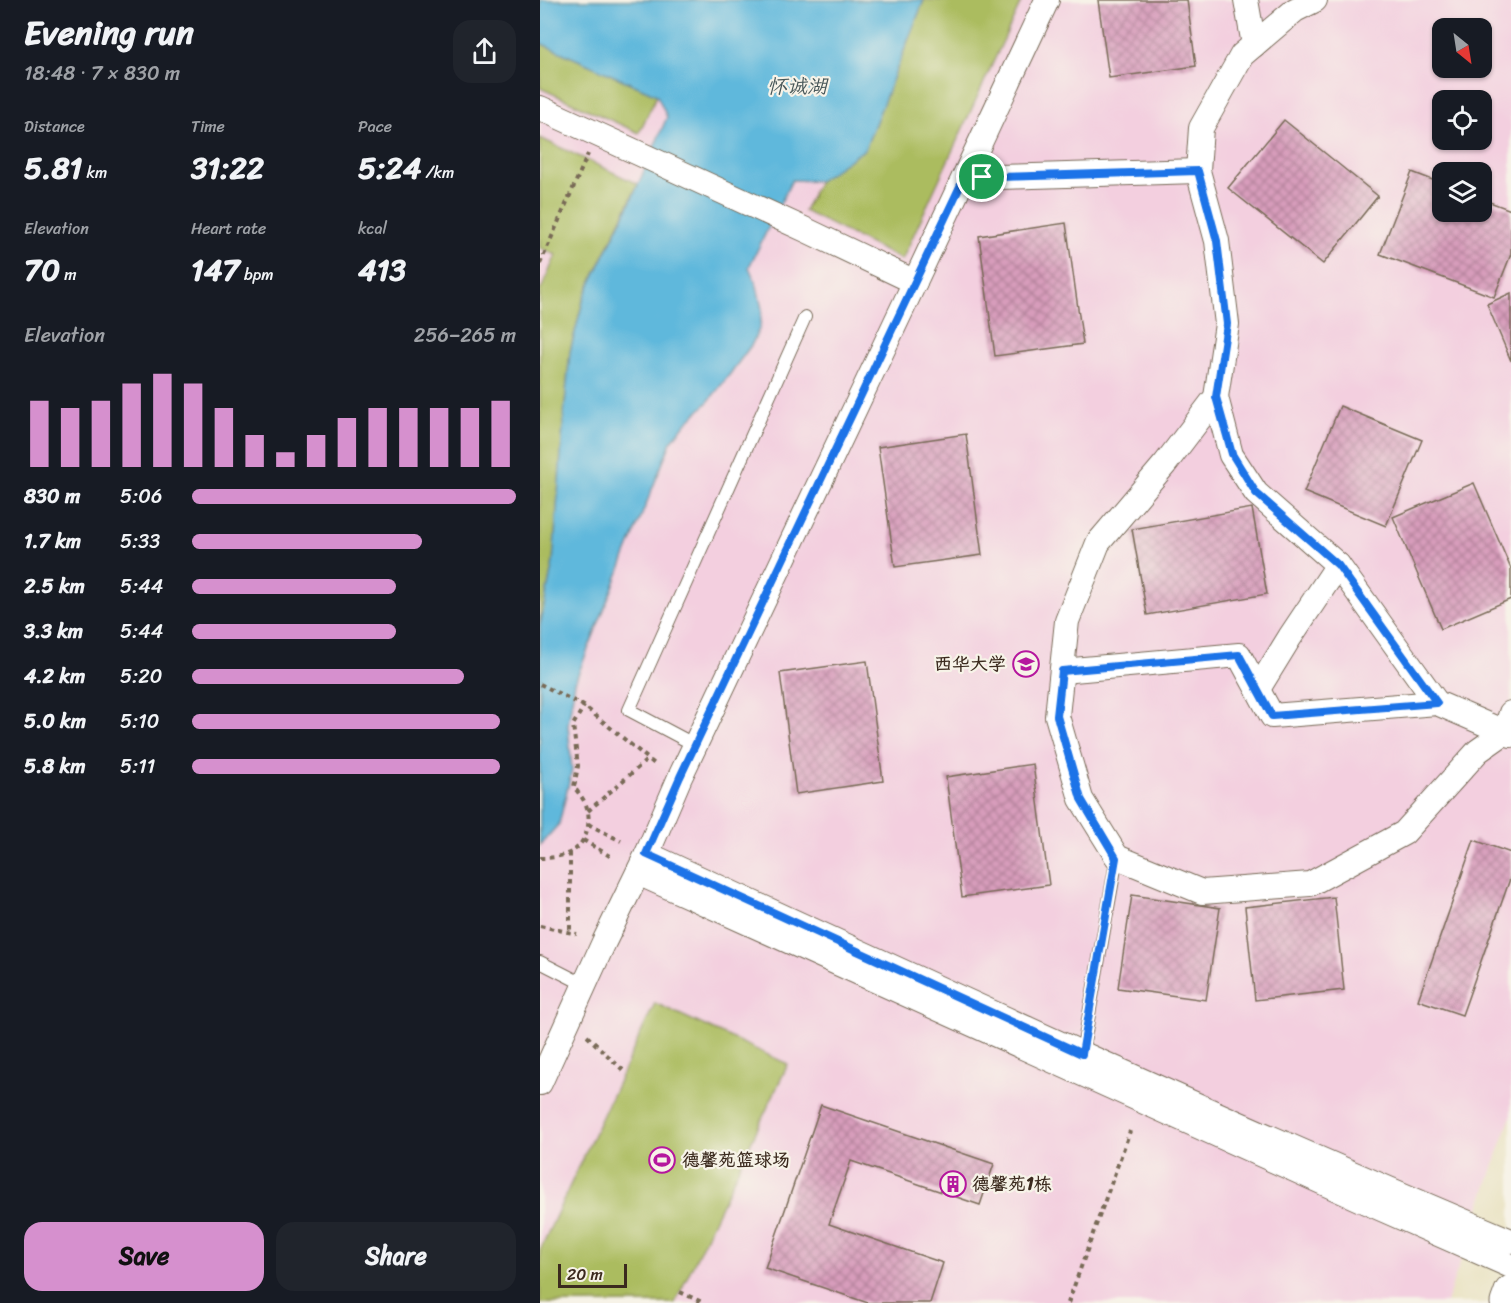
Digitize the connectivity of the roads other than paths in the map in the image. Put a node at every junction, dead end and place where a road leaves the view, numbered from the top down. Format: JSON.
{"nodes":[{"id":1,"x":1047,"y":0,"type":"edge"},
{"id":2,"x":1246,"y":0,"type":"edge"},
{"id":3,"x":1316,"y":0,"type":"edge"},
{"id":4,"x":1254,"y":45,"type":"junction"},
{"id":5,"x":540,"y":108,"type":"edge"},
{"id":6,"x":1198,"y":171,"type":"junction"},
{"id":7,"x":964,"y":178,"type":"junction"},
{"id":8,"x":915,"y":282,"type":"junction"},
{"id":9,"x":805,"y":317,"type":"dead end"},
{"id":10,"x":1216,"y":397,"type":"junction"},
{"id":11,"x":1338,"y":565,"type":"junction"},
{"id":12,"x":1062,"y":671,"type":"junction"},
{"id":13,"x":1258,"y":689,"type":"junction"},
{"id":14,"x":1437,"y":703,"type":"junction"},
{"id":15,"x":1509,"y":727,"type":"edge"},
{"id":16,"x":695,"y":745,"type":"junction"},
{"id":17,"x":1116,"y":858,"type":"junction"},
{"id":18,"x":642,"y":864,"type":"junction"},
{"id":19,"x":540,"y":962,"type":"edge"},
{"id":20,"x":585,"y":985,"type":"junction"},
{"id":21,"x":1082,"y":1054,"type":"junction"},
{"id":22,"x":540,"y":1083,"type":"edge"},
{"id":23,"x":1511,"y":1241,"type":"edge"},
{"id":24,"x":1511,"y":1266,"type":"edge"},
{"id":25,"x":1511,"y":1292,"type":"edge"},
{"id":26,"x":1507,"y":1303,"type":"edge"}],
"edges":[{"from":1,"to":7,"type":"street"},
{"from":2,"to":4,"type":"street"},
{"from":3,"to":4,"type":"street"},
{"from":4,"to":6,"type":"street"},
{"from":5,"to":8,"type":"street"},
{"from":6,"to":7,"type":"street"},
{"from":6,"to":10,"type":"street"},
{"from":7,"to":8,"type":"street"},
{"from":8,"to":16,"type":"street"},
{"from":9,"to":16,"type":"lane"},
{"from":10,"to":11,"type":"street"},
{"from":10,"to":12,"type":"street"},
{"from":11,"to":13,"type":"street"},
{"from":11,"to":14,"type":"street"},
{"from":12,"to":13,"type":"street"},
{"from":12,"to":17,"type":"street"},
{"from":13,"to":14,"type":"street"},
{"from":14,"to":15,"type":"street"},
{"from":15,"to":17,"type":"street"},
{"from":16,"to":18,"type":"street"},
{"from":17,"to":21,"type":"lane"},
{"from":18,"to":20,"type":"street"},
{"from":18,"to":21,"type":"street"},
{"from":18,"to":24,"type":"street"},
{"from":19,"to":20,"type":"lane"},
{"from":20,"to":22,"type":"street"},
{"from":21,"to":23,"type":"street"},
{"from":25,"to":26,"type":"main road"}]}
